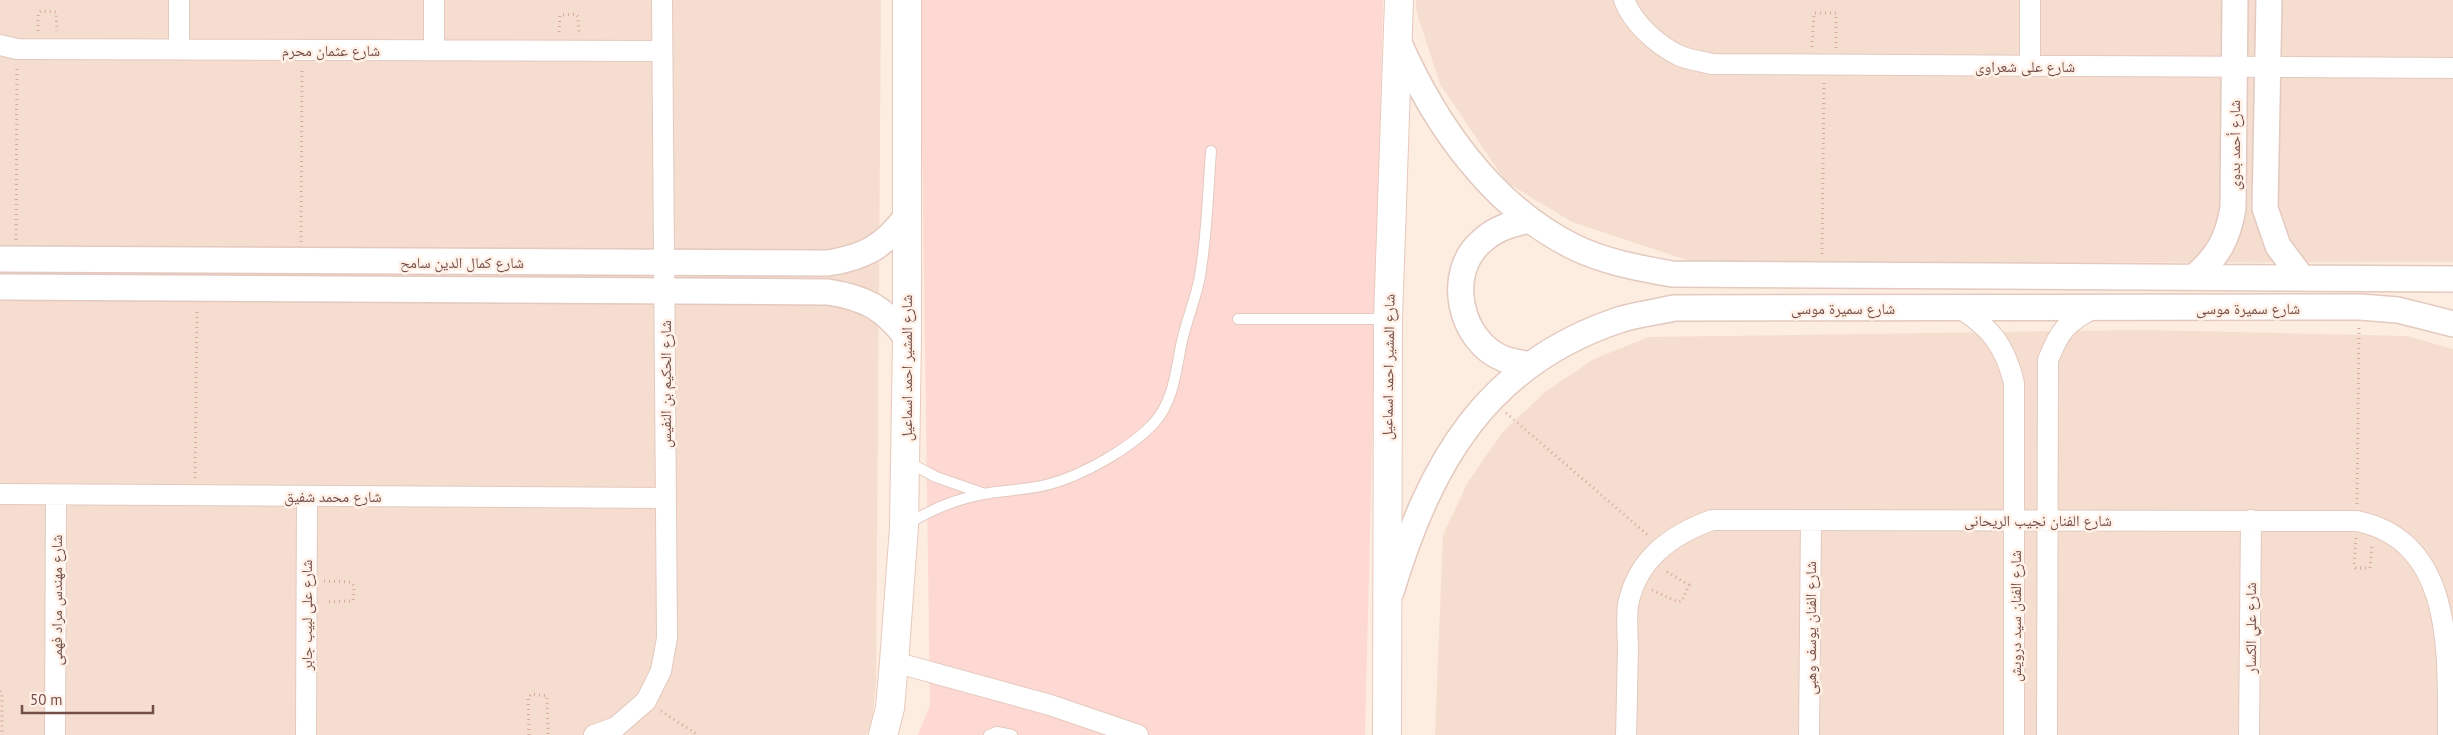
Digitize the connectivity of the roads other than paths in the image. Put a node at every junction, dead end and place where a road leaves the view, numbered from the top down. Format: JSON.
{"nodes":[{"id":1,"x":179,"y":0,"type":"edge"},
{"id":2,"x":434,"y":0,"type":"edge"},
{"id":3,"x":662,"y":0,"type":"edge"},
{"id":4,"x":907,"y":0,"type":"edge"},
{"id":5,"x":1399,"y":0,"type":"edge"},
{"id":6,"x":1624,"y":0,"type":"edge"},
{"id":7,"x":2030,"y":0,"type":"edge"},
{"id":8,"x":2234,"y":0,"type":"edge"},
{"id":9,"x":2269,"y":0,"type":"edge"},
{"id":10,"x":1399,"y":43,"type":"junction"},
{"id":11,"x":8,"y":47,"type":"edge"},
{"id":12,"x":179,"y":49,"type":"junction"},
{"id":13,"x":434,"y":50,"type":"junction"},
{"id":14,"x":662,"y":51,"type":"junction"},
{"id":15,"x":2030,"y":66,"type":"junction"},
{"id":16,"x":2234,"y":67,"type":"junction"},
{"id":17,"x":2268,"y":67,"type":"junction"},
{"id":18,"x":2453,"y":68,"type":"edge"},
{"id":19,"x":1211,"y":151,"type":"dead end"},
{"id":20,"x":907,"y":216,"type":"junction"},
{"id":21,"x":1530,"y":220,"type":"junction"},
{"id":22,"x":8,"y":260,"type":"edge"},
{"id":23,"x":664,"y":263,"type":"junction"},
{"id":24,"x":2194,"y":277,"type":"junction"},
{"id":25,"x":2302,"y":278,"type":"junction"},
{"id":26,"x":2453,"y":279,"type":"edge"},
{"id":27,"x":0,"y":287,"type":"edge"},
{"id":28,"x":664,"y":291,"type":"junction"},
{"id":29,"x":1960,"y":308,"type":"junction"},
{"id":30,"x":2094,"y":308,"type":"junction"},
{"id":31,"x":1238,"y":319,"type":"dead end"},
{"id":32,"x":1388,"y":319,"type":"junction"},
{"id":33,"x":2453,"y":324,"type":"edge"},
{"id":34,"x":907,"y":338,"type":"junction"},
{"id":35,"x":1530,"y":365,"type":"junction"},
{"id":36,"x":906,"y":460,"type":"junction"},
{"id":37,"x":0,"y":494,"type":"edge"},
{"id":38,"x":985,"y":494,"type":"junction"},
{"id":39,"x":56,"y":495,"type":"junction"},
{"id":40,"x":307,"y":496,"type":"junction"},
{"id":41,"x":666,"y":498,"type":"junction"},
{"id":42,"x":1811,"y":520,"type":"junction"},
{"id":43,"x":2015,"y":520,"type":"junction"},
{"id":44,"x":2046,"y":520,"type":"junction"},
{"id":45,"x":2250,"y":520,"type":"junction"},
{"id":46,"x":904,"y":527,"type":"junction"},
{"id":47,"x":1387,"y":607,"type":"junction"},
{"id":48,"x":894,"y":662,"type":"junction"},
{"id":49,"x":1129,"y":733,"type":"edge"},
{"id":50,"x":55,"y":735,"type":"edge"},
{"id":51,"x":306,"y":735,"type":"edge"},
{"id":52,"x":594,"y":735,"type":"edge"},
{"id":53,"x":883,"y":735,"type":"edge"},
{"id":54,"x":989,"y":735,"type":"edge"},
{"id":55,"x":1012,"y":735,"type":"edge"},
{"id":56,"x":1387,"y":735,"type":"edge"},
{"id":57,"x":1626,"y":735,"type":"edge"},
{"id":58,"x":1809,"y":735,"type":"edge"},
{"id":59,"x":2014,"y":735,"type":"edge"},
{"id":60,"x":2046,"y":735,"type":"edge"},
{"id":61,"x":2249,"y":735,"type":"edge"},
{"id":62,"x":2448,"y":735,"type":"edge"}],
"edges":[{"from":1,"to":12,"type":"street"},
{"from":2,"to":13,"type":"street"},
{"from":3,"to":14,"type":"street","name":"شارع الحكيم بن النفيس"},
{"from":4,"to":20,"type":"main road","name":"شارع المشير احمد اسماعيل"},
{"from":5,"to":10,"type":"main road","name":"شارع المشير احمد اسماعيل"},
{"from":6,"to":15,"type":"street","name":"شارع على شعراوى"},
{"from":7,"to":15,"type":"street"},
{"from":8,"to":16,"type":"street","name":"شارع أحمد بدوى"},
{"from":9,"to":17,"type":"street"},
{"from":10,"to":21,"type":"street","name":"شارع سميرة موسى"},
{"from":10,"to":32,"type":"main road","name":"شارع المشير احمد اسماعيل"},
{"from":11,"to":12,"type":"street","name":"شارع عثمان محرم"},
{"from":12,"to":13,"type":"street","name":"شارع عثمان محرم"},
{"from":13,"to":14,"type":"street","name":"شارع عثمان محرم"},
{"from":14,"to":23,"type":"street","name":"شارع الحكيم بن النفيس"},
{"from":15,"to":16,"type":"street","name":"شارع على شعراوى"},
{"from":16,"to":17,"type":"street","name":"شارع على شعراوى"},
{"from":16,"to":24,"type":"street","name":"شارع أحمد بدوى"},
{"from":17,"to":18,"type":"street","name":"شارع على شعراوى"},
{"from":17,"to":25,"type":"street"},
{"from":19,"to":38,"type":"lane"},
{"from":20,"to":23,"type":"street","name":"شارع كمال الدين سامح"},
{"from":20,"to":34,"type":"main road","name":"شارع المشير احمد اسماعيل"},
{"from":21,"to":24,"type":"street","name":"شارع سميرة موسى"},
{"from":21,"to":35,"type":"street"},
{"from":22,"to":23,"type":"street","name":"شارع كمال الدين سامح"},
{"from":23,"to":28,"type":"street","name":"شارع الحكيم بن النفيس"},
{"from":24,"to":25,"type":"street","name":"شارع سميرة موسى"},
{"from":25,"to":26,"type":"street","name":"شارع سميرة موسى"},
{"from":27,"to":28,"type":"street","name":"شارع كمال الدين سامح"},
{"from":28,"to":34,"type":"street","name":"شارع كمال الدين سامح"},
{"from":28,"to":41,"type":"street","name":"شارع الحكيم بن النفيس"},
{"from":29,"to":30,"type":"street","name":"شارع سميرة موسى"},
{"from":29,"to":35,"type":"street","name":"شارع سميرة موسى"},
{"from":29,"to":43,"type":"street","name":"شارع الفنان سيد درويش"},
{"from":30,"to":33,"type":"street","name":"شارع سميرة موسى"},
{"from":30,"to":44,"type":"street"},
{"from":31,"to":32,"type":"lane"},
{"from":32,"to":47,"type":"main road","name":"شارع المشير احمد اسماعيل"},
{"from":34,"to":36,"type":"main road","name":"شارع المشير احمد اسماعيل"},
{"from":35,"to":47,"type":"street","name":"شارع سميرة موسى"},
{"from":36,"to":38,"type":"lane"},
{"from":36,"to":46,"type":"main road","name":"شارع المشير احمد اسماعيل"},
{"from":37,"to":39,"type":"street","name":"شارع محمد شفيق"},
{"from":38,"to":46,"type":"lane"},
{"from":39,"to":40,"type":"street","name":"شارع محمد شفيق"},
{"from":39,"to":50,"type":"street","name":"شارع مهندس مراد فهمى"},
{"from":40,"to":41,"type":"street","name":"شارع محمد شفيق"},
{"from":40,"to":51,"type":"street","name":"شارع على لبيب جابر"},
{"from":41,"to":52,"type":"street","name":"شارع الحكيم بن النفيس"},
{"from":42,"to":43,"type":"street","name":"شارع الفنان نجيب الريحانى"},
{"from":42,"to":57,"type":"street","name":"شارع الفنان نجيب الريحانى"},
{"from":42,"to":58,"type":"street","name":"شارع الفنان يوسف وهبى"},
{"from":43,"to":44,"type":"street","name":"شارع الفنان نجيب الريحانى"},
{"from":43,"to":59,"type":"street","name":"شارع الفنان سيد درويش"},
{"from":44,"to":45,"type":"street","name":"شارع الفنان نجيب الريحانى"},
{"from":44,"to":60,"type":"street"},
{"from":45,"to":61,"type":"street","name":"شارع علي الكسار"},
{"from":45,"to":62,"type":"street","name":"شارع الفنان نجيب الريحانى"},
{"from":46,"to":48,"type":"main road","name":"شارع المشير احمد اسماعيل"},
{"from":47,"to":56,"type":"main road","name":"شارع المشير احمد اسماعيل"},
{"from":48,"to":49,"type":"street"},
{"from":48,"to":53,"type":"main road","name":"شارع المشير احمد اسماعيل"},
{"from":54,"to":55,"type":"lane"}]}
